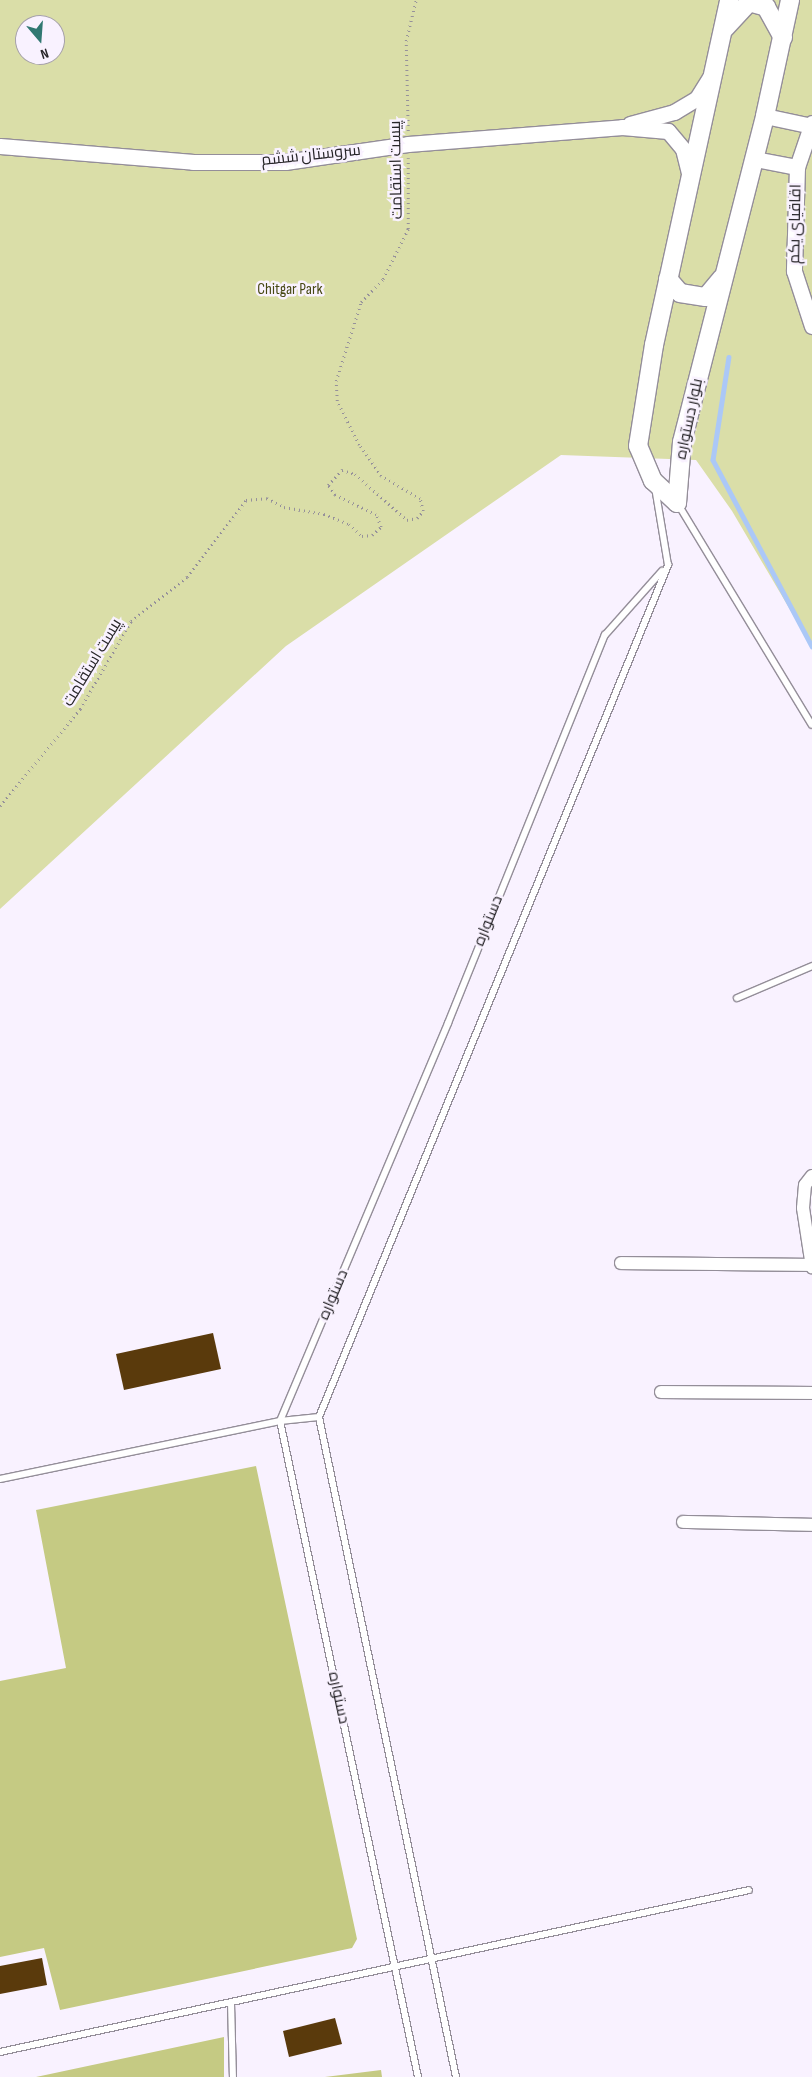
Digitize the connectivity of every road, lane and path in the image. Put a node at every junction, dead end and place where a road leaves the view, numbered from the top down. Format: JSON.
{"nodes":[{"id":1,"x":416,"y":0,"type":"edge"},
{"id":2,"x":729,"y":0,"type":"edge"},
{"id":3,"x":790,"y":0,"type":"edge"},
{"id":4,"x":722,"y":32,"type":"junction"},
{"id":5,"x":783,"y":38,"type":"junction"},
{"id":6,"x":717,"y":66,"type":"junction"},
{"id":7,"x":765,"y":116,"type":"junction"},
{"id":8,"x":812,"y":124,"type":"edge"},
{"id":9,"x":622,"y":127,"type":"junction"},
{"id":10,"x":408,"y":144,"type":"junction"},
{"id":11,"x":0,"y":146,"type":"edge"},
{"id":12,"x":755,"y":159,"type":"junction"},
{"id":13,"x":796,"y":168,"type":"junction"},
{"id":14,"x":691,"y":180,"type":"junction"},
{"id":15,"x":725,"y":274,"type":"junction"},
{"id":16,"x":668,"y":279,"type":"junction"},
{"id":17,"x":812,"y":326,"type":"edge"},
{"id":18,"x":654,"y":480,"type":"junction"},
{"id":19,"x":677,"y":503,"type":"junction"},
{"id":20,"x":668,"y":565,"type":"junction"},
{"id":21,"x":812,"y":725,"type":"edge"},
{"id":22,"x":0,"y":806,"type":"edge"},
{"id":23,"x":812,"y":966,"type":"edge"},
{"id":24,"x":737,"y":998,"type":"dead end"},
{"id":25,"x":812,"y":1176,"type":"edge"},
{"id":26,"x":621,"y":1263,"type":"dead end"},
{"id":27,"x":812,"y":1266,"type":"edge"},
{"id":28,"x":661,"y":1392,"type":"dead end"},
{"id":29,"x":812,"y":1393,"type":"edge"},
{"id":30,"x":319,"y":1417,"type":"junction"},
{"id":31,"x":280,"y":1421,"type":"junction"},
{"id":32,"x":0,"y":1479,"type":"edge"},
{"id":33,"x":683,"y":1522,"type":"dead end"},
{"id":34,"x":812,"y":1525,"type":"edge"},
{"id":35,"x":749,"y":1890,"type":"dead end"},
{"id":36,"x":432,"y":1960,"type":"junction"},
{"id":37,"x":395,"y":1968,"type":"junction"},
{"id":38,"x":231,"y":2003,"type":"junction"},
{"id":39,"x":0,"y":2052,"type":"edge"},
{"id":40,"x":233,"y":2077,"type":"edge"},
{"id":41,"x":418,"y":2077,"type":"edge"},
{"id":42,"x":456,"y":2077,"type":"edge"}],
"edges":[{"from":1,"to":10,"type":"path","name":"پیست استقامت"},
{"from":2,"to":4,"type":"main road"},
{"from":3,"to":5,"type":"main road","name":"بلوار دستواره"},
{"from":4,"to":5,"type":"main road"},
{"from":4,"to":6,"type":"main road"},
{"from":5,"to":7,"type":"main road","name":"بلوار دستواره"},
{"from":6,"to":9,"type":"street"},
{"from":6,"to":14,"type":"main road"},
{"from":7,"to":8,"type":"street"},
{"from":7,"to":12,"type":"main road","name":"بلوار دستواره"},
{"from":8,"to":13,"type":"street","name":"اقاقیای یکم"},
{"from":9,"to":10,"type":"street","name":"سروستان ششم"},
{"from":9,"to":14,"type":"street"},
{"from":10,"to":11,"type":"street","name":"سروستان ششم"},
{"from":10,"to":22,"type":"path","name":"پیست استقامت"},
{"from":12,"to":13,"type":"street"},
{"from":12,"to":15,"type":"main road","name":"بلوار دستواره"},
{"from":13,"to":17,"type":"street","name":"اقاقیای یکم"},
{"from":14,"to":16,"type":"main road"},
{"from":15,"to":16,"type":"main road"},
{"from":15,"to":19,"type":"main road","name":"بلوار دستواره"},
{"from":16,"to":18,"type":"main road"},
{"from":18,"to":19,"type":"main road"},
{"from":18,"to":20,"type":"lane"},
{"from":19,"to":21,"type":"lane"},
{"from":20,"to":30,"type":"lane"},
{"from":20,"to":31,"type":"lane","name":"دستواره"},
{"from":23,"to":24,"type":"lane"},
{"from":25,"to":27,"type":"street"},
{"from":26,"to":27,"type":"street"},
{"from":28,"to":29,"type":"street"},
{"from":30,"to":31,"type":"lane"},
{"from":30,"to":36,"type":"lane"},
{"from":31,"to":32,"type":"lane"},
{"from":31,"to":37,"type":"lane","name":"دستواره"},
{"from":33,"to":34,"type":"street"},
{"from":35,"to":36,"type":"lane"},
{"from":36,"to":37,"type":"lane"},
{"from":36,"to":42,"type":"lane"},
{"from":37,"to":38,"type":"lane"},
{"from":37,"to":41,"type":"lane","name":"دستواره"},
{"from":38,"to":39,"type":"lane"},
{"from":38,"to":40,"type":"lane"}]}
